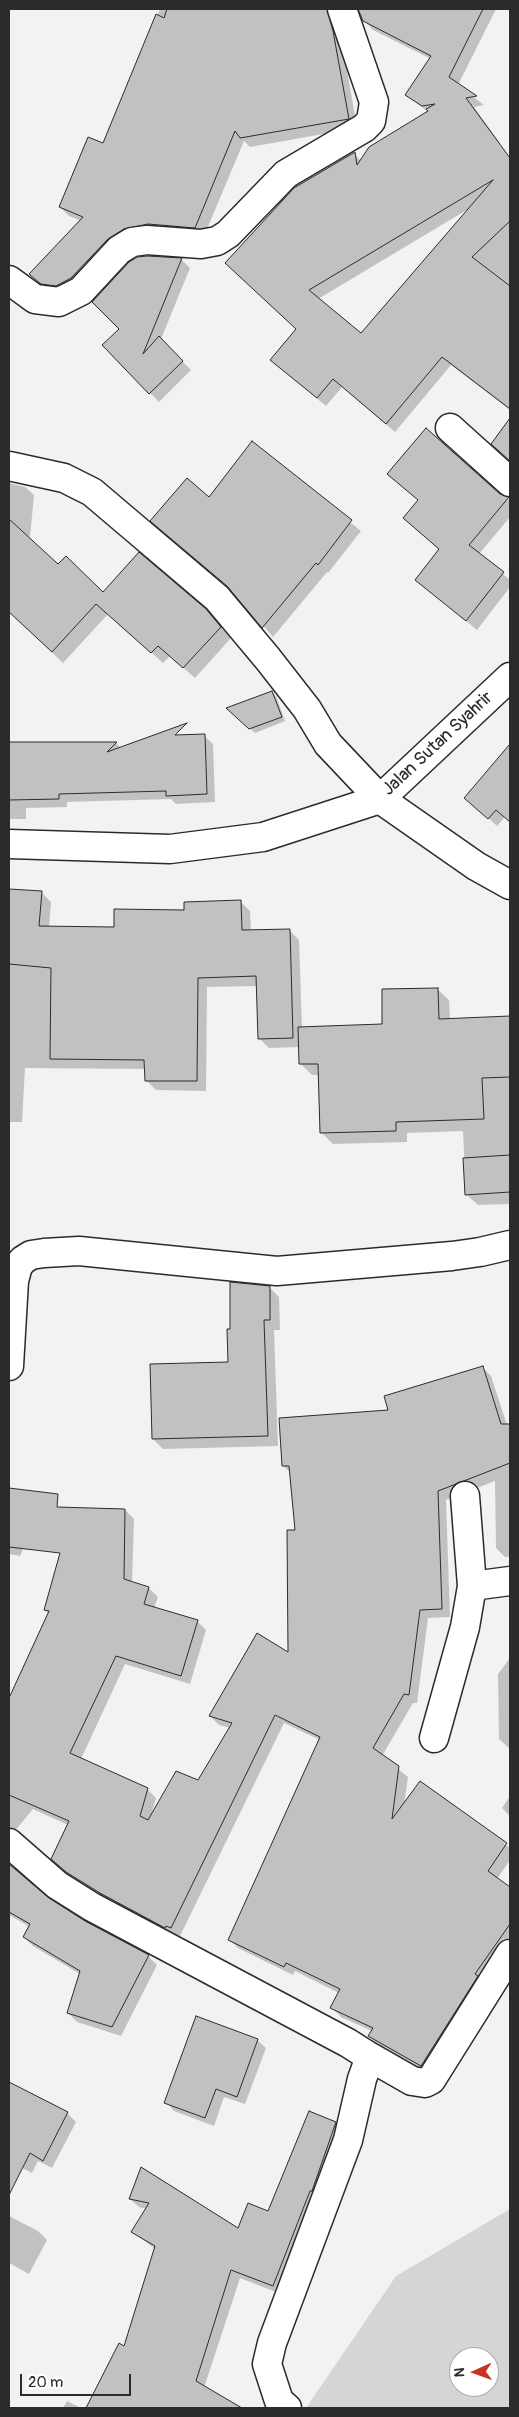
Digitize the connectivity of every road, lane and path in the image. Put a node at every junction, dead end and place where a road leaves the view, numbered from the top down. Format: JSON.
{"nodes":[{"id":1,"x":342,"y":9,"type":"edge"},
{"id":2,"x":9,"y":280,"type":"edge"},
{"id":3,"x":450,"y":428,"type":"dead end"},
{"id":4,"x":9,"y":466,"type":"edge"},
{"id":5,"x":510,"y":482,"type":"edge"},
{"id":6,"x":510,"y":677,"type":"edge"},
{"id":7,"x":380,"y":799,"type":"junction"},
{"id":8,"x":9,"y":844,"type":"edge"},
{"id":9,"x":510,"y":886,"type":"edge"},
{"id":10,"x":510,"y":1245,"type":"edge"},
{"id":11,"x":9,"y":1366,"type":"edge"},
{"id":12,"x":465,"y":1496,"type":"dead end"},
{"id":13,"x":510,"y":1581,"type":"edge"},
{"id":14,"x":472,"y":1586,"type":"junction"},
{"id":15,"x":434,"y":1738,"type":"dead end"},
{"id":16,"x":9,"y":1843,"type":"edge"},
{"id":17,"x":510,"y":1954,"type":"edge"},
{"id":18,"x":370,"y":2057,"type":"junction"},
{"id":19,"x":287,"y":2408,"type":"edge"}],
"edges":[{"from":1,"to":2,"type":"street"},
{"from":3,"to":5,"type":"street"},
{"from":4,"to":7,"type":"street"},
{"from":6,"to":7,"type":"street","name":"Jalan Sutan Syahrir"},
{"from":7,"to":8,"type":"street","name":"Jalan Sutan Syahrir"},
{"from":7,"to":9,"type":"street"},
{"from":10,"to":11,"type":"street"},
{"from":12,"to":14,"type":"street"},
{"from":13,"to":14,"type":"street"},
{"from":14,"to":15,"type":"street"},
{"from":16,"to":18,"type":"street"},
{"from":17,"to":18,"type":"street"},
{"from":18,"to":19,"type":"street"}]}
